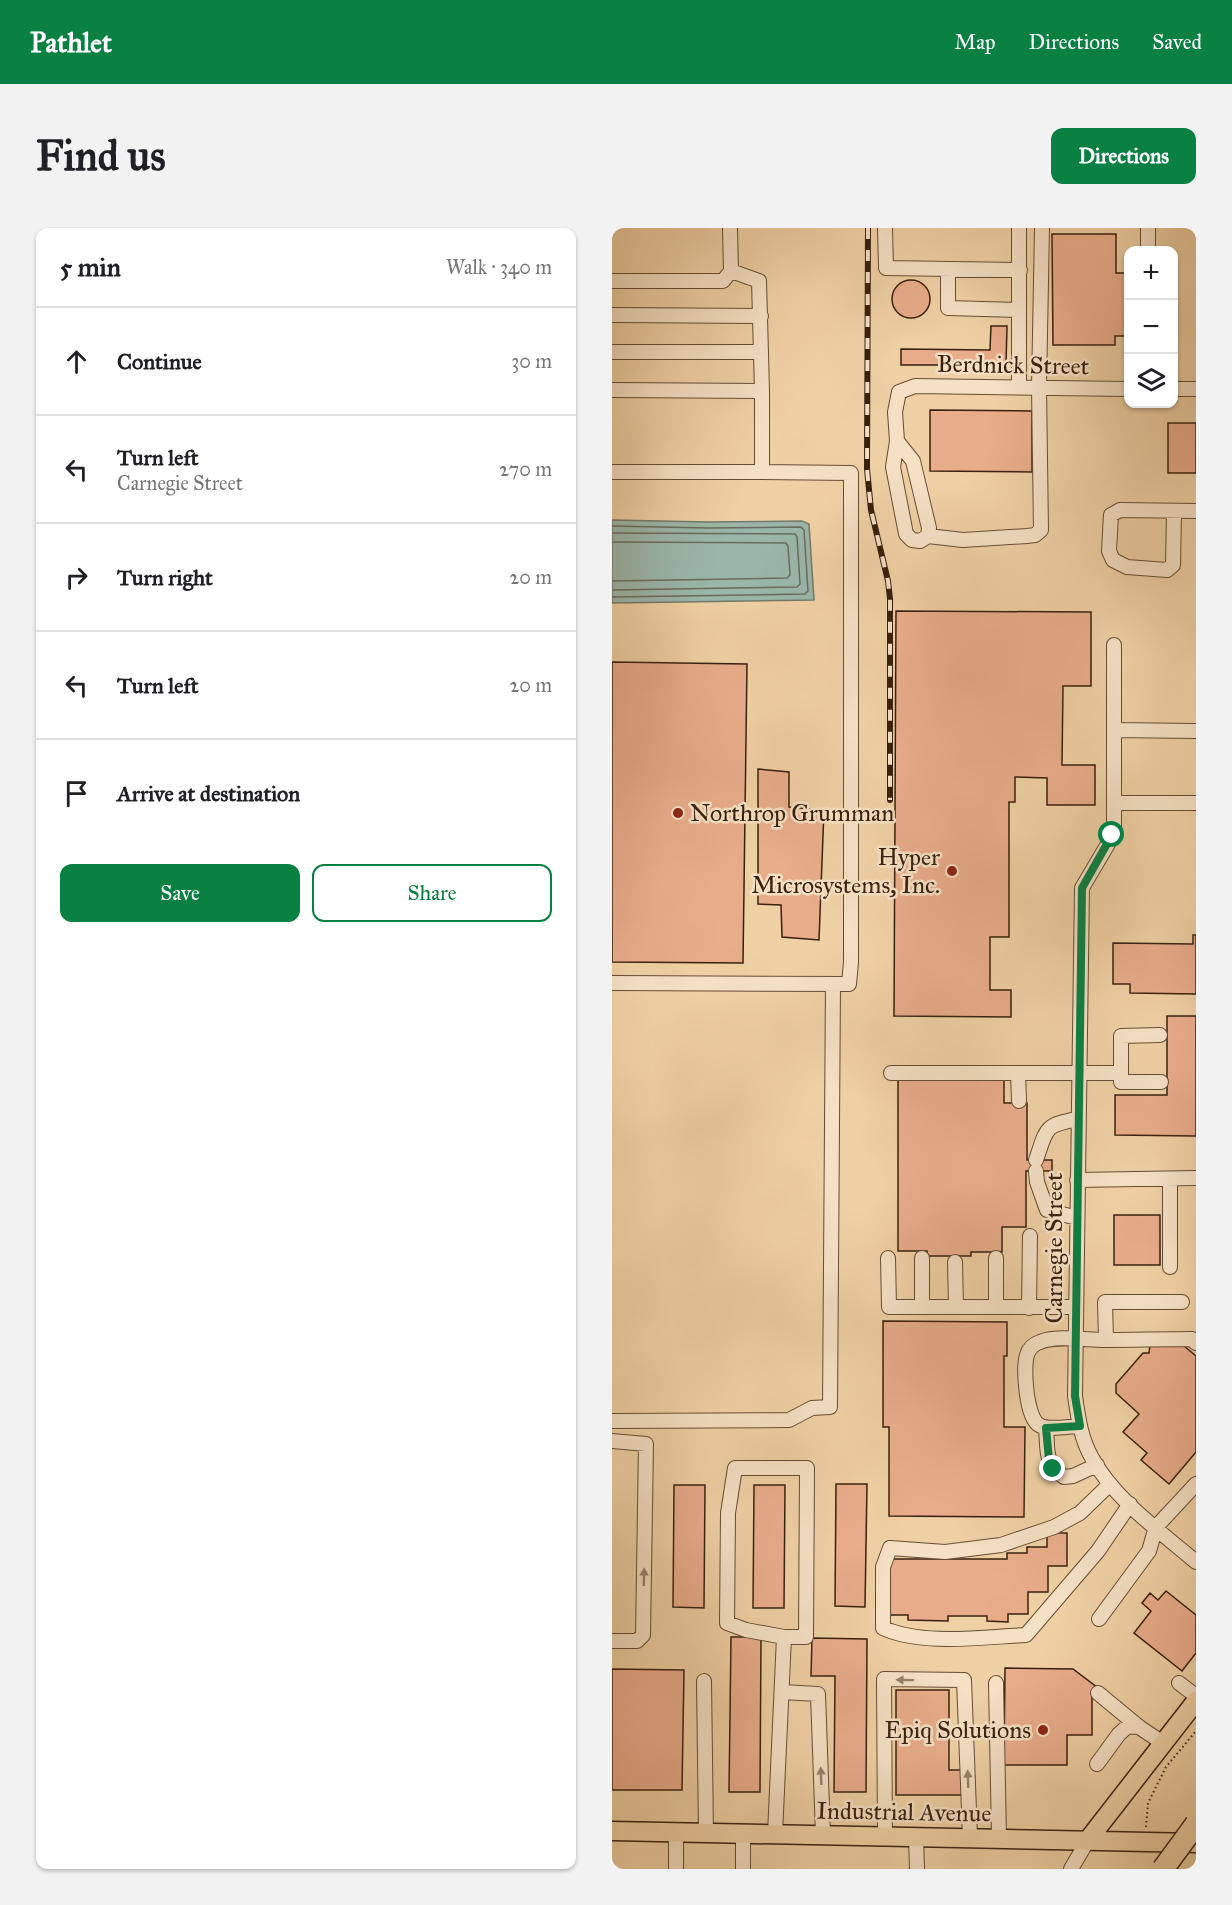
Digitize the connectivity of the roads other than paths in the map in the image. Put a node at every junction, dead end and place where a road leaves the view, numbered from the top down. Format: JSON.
{"nodes":[{"id":1,"x":730,"y":228,"type":"edge"},
{"id":2,"x":885,"y":228,"type":"edge"},
{"id":3,"x":1019,"y":228,"type":"edge"},
{"id":4,"x":1042,"y":228,"type":"edge"},
{"id":5,"x":1148,"y":228,"type":"edge"},
{"id":6,"x":1148,"y":246,"type":"edge"},
{"id":7,"x":948,"y":269,"type":"junction"},
{"id":8,"x":1020,"y":270,"type":"junction"},
{"id":9,"x":731,"y":271,"type":"junction"},
{"id":10,"x":612,"y":280,"type":"edge"},
{"id":11,"x":1019,"y":310,"type":"junction"},
{"id":12,"x":612,"y":315,"type":"edge"},
{"id":13,"x":760,"y":316,"type":"junction"},
{"id":14,"x":612,"y":352,"type":"edge"},
{"id":15,"x":761,"y":352,"type":"junction"},
{"id":16,"x":1019,"y":387,"type":"junction"},
{"id":17,"x":1039,"y":387,"type":"junction"},
{"id":18,"x":1124,"y":389,"type":"edge"},
{"id":19,"x":1178,"y":389,"type":"edge"},
{"id":20,"x":612,"y":390,"type":"edge"},
{"id":21,"x":1196,"y":390,"type":"edge"},
{"id":22,"x":762,"y":391,"type":"junction"},
{"id":23,"x":897,"y":441,"type":"junction"},
{"id":24,"x":612,"y":472,"type":"edge"},
{"id":25,"x":762,"y":472,"type":"junction"},
{"id":26,"x":1196,"y":511,"type":"edge"},
{"id":27,"x":1174,"y":512,"type":"junction"},
{"id":28,"x":928,"y":536,"type":"junction"},
{"id":29,"x":1114,"y":645,"type":"dead end"},
{"id":30,"x":1114,"y":730,"type":"junction"},
{"id":31,"x":1196,"y":731,"type":"edge"},
{"id":32,"x":1114,"y":802,"type":"junction"},
{"id":33,"x":1196,"y":803,"type":"edge"},
{"id":34,"x":612,"y":983,"type":"edge"},
{"id":35,"x":833,"y":984,"type":"junction"},
{"id":36,"x":1160,"y":1035,"type":"dead end"},
{"id":37,"x":891,"y":1073,"type":"dead end"},
{"id":38,"x":1018,"y":1073,"type":"junction"},
{"id":39,"x":1078,"y":1073,"type":"junction"},
{"id":40,"x":1121,"y":1073,"type":"junction"},
{"id":41,"x":1161,"y":1082,"type":"dead end"},
{"id":42,"x":1019,"y":1101,"type":"dead end"},
{"id":43,"x":1078,"y":1119,"type":"junction"},
{"id":44,"x":1196,"y":1178,"type":"edge"},
{"id":45,"x":1170,"y":1179,"type":"junction"},
{"id":46,"x":1077,"y":1180,"type":"junction"},
{"id":47,"x":1077,"y":1218,"type":"junction"},
{"id":48,"x":1030,"y":1236,"type":"dead end"},
{"id":49,"x":888,"y":1258,"type":"dead end"},
{"id":50,"x":922,"y":1258,"type":"dead end"},
{"id":51,"x":996,"y":1258,"type":"dead end"},
{"id":52,"x":955,"y":1262,"type":"dead end"},
{"id":53,"x":1170,"y":1267,"type":"dead end"},
{"id":54,"x":1182,"y":1302,"type":"dead end"},
{"id":55,"x":922,"y":1307,"type":"junction"},
{"id":56,"x":956,"y":1307,"type":"junction"},
{"id":57,"x":996,"y":1307,"type":"junction"},
{"id":58,"x":1076,"y":1307,"type":"junction"},
{"id":59,"x":1029,"y":1308,"type":"junction"},
{"id":60,"x":1076,"y":1339,"type":"junction"},
{"id":61,"x":1106,"y":1340,"type":"junction"},
{"id":62,"x":1196,"y":1343,"type":"edge"},
{"id":63,"x":612,"y":1421,"type":"edge"},
{"id":64,"x":1080,"y":1426,"type":"junction"},
{"id":65,"x":1046,"y":1428,"type":"junction"},
{"id":66,"x":612,"y":1441,"type":"edge"},
{"id":67,"x":1097,"y":1465,"type":"junction"},
{"id":68,"x":1110,"y":1484,"type":"junction"},
{"id":69,"x":1196,"y":1484,"type":"edge"},
{"id":70,"x":1130,"y":1504,"type":"junction"},
{"id":71,"x":1156,"y":1527,"type":"junction"},
{"id":72,"x":1196,"y":1562,"type":"edge"},
{"id":73,"x":1100,"y":1619,"type":"dead end"},
{"id":74,"x":784,"y":1637,"type":"junction"},
{"id":75,"x":612,"y":1641,"type":"edge"},
{"id":76,"x":704,"y":1681,"type":"dead end"},
{"id":77,"x":996,"y":1683,"type":"dead end"},
{"id":78,"x":1179,"y":1683,"type":"dead end"},
{"id":79,"x":782,"y":1692,"type":"junction"},
{"id":80,"x":1098,"y":1693,"type":"dead end"},
{"id":81,"x":1196,"y":1698,"type":"edge"},
{"id":82,"x":1139,"y":1727,"type":"junction"},
{"id":83,"x":1163,"y":1743,"type":"junction"},
{"id":84,"x":1097,"y":1764,"type":"dead end"},
{"id":85,"x":1196,"y":1824,"type":"edge"},
{"id":86,"x":612,"y":1831,"type":"edge"},
{"id":87,"x":676,"y":1832,"type":"junction"},
{"id":88,"x":706,"y":1833,"type":"junction"},
{"id":89,"x":743,"y":1833,"type":"junction"},
{"id":90,"x":775,"y":1834,"type":"junction"},
{"id":91,"x":823,"y":1835,"type":"junction"},
{"id":92,"x":885,"y":1836,"type":"junction"},
{"id":93,"x":916,"y":1837,"type":"junction"},
{"id":94,"x":970,"y":1838,"type":"junction"},
{"id":95,"x":999,"y":1838,"type":"junction"},
{"id":96,"x":1088,"y":1840,"type":"junction"},
{"id":97,"x":1196,"y":1843,"type":"edge"},
{"id":98,"x":676,"y":1869,"type":"edge"},
{"id":99,"x":743,"y":1869,"type":"edge"},
{"id":100,"x":917,"y":1869,"type":"edge"},
{"id":101,"x":1071,"y":1869,"type":"edge"},
{"id":102,"x":1163,"y":1869,"type":"edge"}],
"edges":[{"from":1,"to":9,"type":"street"},
{"from":2,"to":7,"type":"street"},
{"from":3,"to":8,"type":"street"},
{"from":4,"to":17,"type":"street"},
{"from":5,"to":6,"type":"street"},
{"from":7,"to":8,"type":"street"},
{"from":7,"to":11,"type":"street"},
{"from":8,"to":11,"type":"street"},
{"from":9,"to":10,"type":"street"},
{"from":9,"to":13,"type":"street"},
{"from":11,"to":16,"type":"street"},
{"from":12,"to":13,"type":"street"},
{"from":13,"to":15,"type":"street"},
{"from":14,"to":15,"type":"street"},
{"from":15,"to":22,"type":"street"},
{"from":16,"to":17,"type":"street","name":"Berdnick Street"},
{"from":16,"to":23,"type":"street","name":"Berdnick Street"},
{"from":17,"to":18,"type":"street","name":"Berdnick Street"},
{"from":17,"to":28,"type":"street"},
{"from":19,"to":21,"type":"street"},
{"from":20,"to":22,"type":"street"},
{"from":22,"to":25,"type":"street"},
{"from":23,"to":28,"type":"street"},
{"from":23,"to":28,"type":"street"},
{"from":24,"to":25,"type":"street"},
{"from":25,"to":35,"type":"street"},
{"from":26,"to":27,"type":"street"},
{"from":27,"to":27,"type":"street"},
{"from":29,"to":30,"type":"street"},
{"from":30,"to":31,"type":"street"},
{"from":30,"to":32,"type":"street"},
{"from":32,"to":33,"type":"street"},
{"from":32,"to":39,"type":"street","name":"Carnegie Street"},
{"from":34,"to":35,"type":"street"},
{"from":35,"to":63,"type":"street"},
{"from":36,"to":40,"type":"street"},
{"from":37,"to":38,"type":"street"},
{"from":38,"to":39,"type":"street"},
{"from":38,"to":42,"type":"street"},
{"from":39,"to":40,"type":"street"},
{"from":39,"to":43,"type":"street","name":"Carnegie Street"},
{"from":40,"to":41,"type":"street"},
{"from":43,"to":46,"type":"street","name":"Carnegie Street"},
{"from":43,"to":47,"type":"street"},
{"from":44,"to":45,"type":"street"},
{"from":45,"to":46,"type":"street"},
{"from":45,"to":53,"type":"street"},
{"from":46,"to":47,"type":"street","name":"Carnegie Street"},
{"from":47,"to":58,"type":"street","name":"Carnegie Street"},
{"from":48,"to":59,"type":"street"},
{"from":49,"to":55,"type":"street"},
{"from":50,"to":55,"type":"street"},
{"from":51,"to":57,"type":"street"},
{"from":52,"to":56,"type":"street"},
{"from":54,"to":61,"type":"street"},
{"from":55,"to":56,"type":"street"},
{"from":56,"to":57,"type":"street"},
{"from":57,"to":59,"type":"street"},
{"from":58,"to":59,"type":"street"},
{"from":58,"to":60,"type":"street","name":"Carnegie Street"},
{"from":60,"to":61,"type":"street"},
{"from":60,"to":64,"type":"street","name":"Carnegie Street"},
{"from":60,"to":65,"type":"street"},
{"from":61,"to":62,"type":"street"},
{"from":64,"to":65,"type":"street"},
{"from":64,"to":67,"type":"street","name":"Carnegie Street"},
{"from":65,"to":67,"type":"street"},
{"from":75,"to":66,"type":"street","one_way":true},
{"from":67,"to":68,"type":"street","name":"Carnegie Street"},
{"from":68,"to":70,"type":"street","name":"Carnegie Street"},
{"from":68,"to":70,"type":"street"},
{"from":69,"to":71,"type":"street"},
{"from":70,"to":71,"type":"street","name":"Carnegie Street"},
{"from":71,"to":72,"type":"street","name":"Carnegie Street"},
{"from":71,"to":73,"type":"street"},
{"from":74,"to":74,"type":"street"},
{"from":74,"to":79,"type":"street"},
{"from":76,"to":88,"type":"street"},
{"from":77,"to":95,"type":"street"},
{"from":78,"to":81,"type":"street"},
{"from":79,"to":90,"type":"street"},
{"from":91,"to":79,"type":"street","one_way":true},
{"from":80,"to":82,"type":"street"},
{"from":81,"to":83,"type":"main road"},
{"from":82,"to":83,"type":"street"},
{"from":82,"to":84,"type":"street"},
{"from":83,"to":96,"type":"main road"},
{"from":85,"to":102,"type":"highway","bridge":true},
{"from":86,"to":87,"type":"main road","name":"Industrial Avenue"},
{"from":87,"to":88,"type":"main road","name":"Industrial Avenue"},
{"from":87,"to":98,"type":"street"},
{"from":88,"to":89,"type":"main road","name":"Industrial Avenue"},
{"from":89,"to":90,"type":"main road","name":"Industrial Avenue"},
{"from":89,"to":99,"type":"street"},
{"from":90,"to":91,"type":"main road","name":"Industrial Avenue"},
{"from":91,"to":92,"type":"main road","name":"Industrial Avenue"},
{"from":92,"to":93,"type":"main road","name":"Industrial Avenue"},
{"from":94,"to":92,"type":"street","one_way":true},
{"from":93,"to":94,"type":"main road","name":"Industrial Avenue"},
{"from":93,"to":100,"type":"street"},
{"from":94,"to":95,"type":"main road","name":"Industrial Avenue"},
{"from":95,"to":96,"type":"main road","name":"Industrial Avenue"},
{"from":96,"to":97,"type":"main road","name":"Industrial Avenue"},
{"from":96,"to":101,"type":"street"}]}
